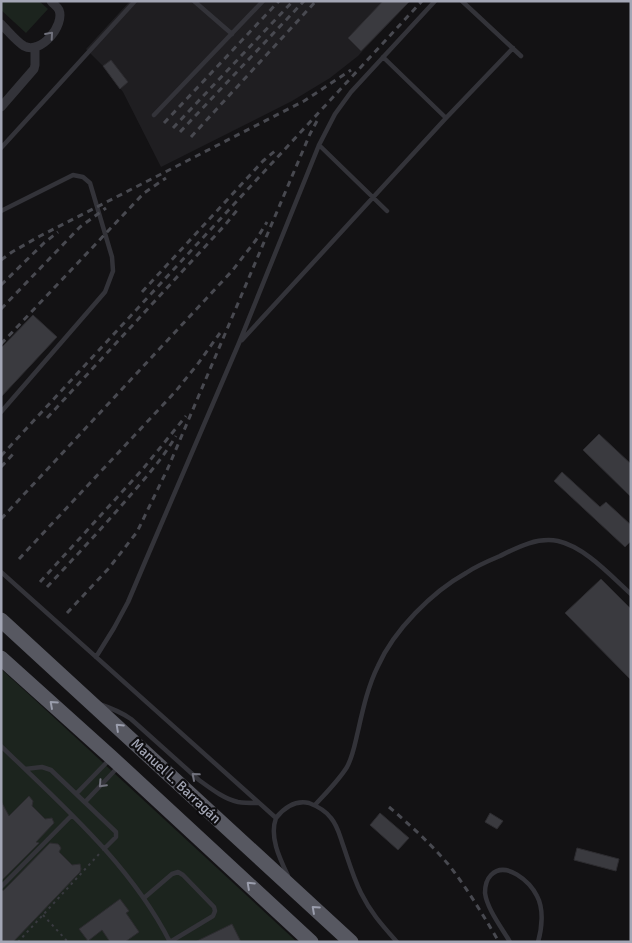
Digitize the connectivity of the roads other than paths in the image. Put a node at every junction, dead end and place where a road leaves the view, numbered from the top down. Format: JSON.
{"nodes":[{"id":1,"x":135,"y":1,"type":"edge"},
{"id":2,"x":194,"y":1,"type":"edge"},
{"id":3,"x":203,"y":1,"type":"edge"},
{"id":4,"x":263,"y":1,"type":"edge"},
{"id":5,"x":435,"y":1,"type":"edge"},
{"id":6,"x":462,"y":1,"type":"edge"},
{"id":7,"x":57,"y":3,"type":"edge"},
{"id":8,"x":199,"y":6,"type":"junction"},
{"id":9,"x":1,"y":24,"type":"edge"},
{"id":10,"x":232,"y":34,"type":"junction"},
{"id":11,"x":35,"y":48,"type":"junction"},
{"id":12,"x":513,"y":48,"type":"junction"},
{"id":13,"x":521,"y":56,"type":"dead end"},
{"id":14,"x":383,"y":57,"type":"junction"},
{"id":15,"x":1,"y":107,"type":"edge"},
{"id":16,"x":154,"y":115,"type":"dead end"},
{"id":17,"x":446,"y":118,"type":"junction"},
{"id":18,"x":318,"y":145,"type":"junction"},
{"id":19,"x":1,"y":148,"type":"edge"},
{"id":20,"x":374,"y":198,"type":"junction"},
{"id":21,"x":387,"y":211,"type":"dead end"},
{"id":22,"x":1,"y":212,"type":"edge"},
{"id":23,"x":239,"y":343,"type":"junction"},
{"id":24,"x":1,"y":412,"type":"edge"},
{"id":25,"x":1,"y":572,"type":"edge"},
{"id":26,"x":631,"y":594,"type":"edge"},
{"id":27,"x":1,"y":620,"type":"edge"},
{"id":28,"x":1,"y":658,"type":"edge"},
{"id":29,"x":96,"y":658,"type":"junction"},
{"id":30,"x":91,"y":701,"type":"junction"},
{"id":31,"x":1,"y":746,"type":"edge"},
{"id":32,"x":115,"y":761,"type":"junction"},
{"id":33,"x":25,"y":769,"type":"junction"},
{"id":34,"x":76,"y":794,"type":"junction"},
{"id":35,"x":85,"y":802,"type":"junction"},
{"id":36,"x":259,"y":803,"type":"junction"},
{"id":37,"x":315,"y":805,"type":"junction"},
{"id":38,"x":72,"y":815,"type":"junction"},
{"id":39,"x":276,"y":818,"type":"junction"},
{"id":40,"x":104,"y":849,"type":"junction"},
{"id":41,"x":1,"y":887,"type":"edge"},
{"id":42,"x":294,"y":891,"type":"junction"},
{"id":43,"x":144,"y":898,"type":"junction"},
{"id":44,"x":170,"y":942,"type":"edge"},
{"id":45,"x":311,"y":942,"type":"edge"},
{"id":46,"x":351,"y":942,"type":"edge"},
{"id":47,"x":398,"y":942,"type":"edge"},
{"id":48,"x":510,"y":942,"type":"edge"},
{"id":49,"x":538,"y":942,"type":"edge"}],
"edges":[{"from":1,"to":19,"type":"lane"},
{"from":2,"to":8,"type":"lane"},
{"from":3,"to":8,"type":"lane"},
{"from":4,"to":10,"type":"lane"},
{"from":5,"to":14,"type":"lane"},
{"from":6,"to":12,"type":"lane"},
{"from":11,"to":7,"type":"street","one_way":true},
{"from":8,"to":10,"type":"lane"},
{"from":9,"to":11,"type":"street"},
{"from":10,"to":16,"type":"lane"},
{"from":11,"to":15,"type":"street"},
{"from":12,"to":13,"type":"lane"},
{"from":12,"to":17,"type":"lane"},
{"from":14,"to":17,"type":"lane"},
{"from":14,"to":18,"type":"lane"},
{"from":17,"to":20,"type":"lane"},
{"from":18,"to":20,"type":"lane"},
{"from":18,"to":23,"type":"lane"},
{"from":20,"to":21,"type":"lane"},
{"from":20,"to":23,"type":"lane"},
{"from":22,"to":24,"type":"lane"},
{"from":23,"to":29,"type":"lane"},
{"from":25,"to":29,"type":"lane"},
{"from":26,"to":37,"type":"lane"},
{"from":27,"to":30,"type":"highway","name":"Manuel L. Barragán"},
{"from":32,"to":28,"type":"highway","name":"Manuel L. Barragán","one_way":true},
{"from":29,"to":36,"type":"lane"},
{"from":36,"to":30,"type":"lane","one_way":true},
{"from":42,"to":30,"type":"highway","name":"Manuel L. Barragán","one_way":true},
{"from":31,"to":33,"type":"lane"},
{"from":32,"to":34,"type":"lane"},
{"from":32,"to":35,"type":"lane","one_way":true},
{"from":45,"to":32,"type":"highway","name":"Manuel L. Barragán","one_way":true},
{"from":33,"to":34,"type":"lane"},
{"from":33,"to":38,"type":"lane"},
{"from":34,"to":35,"type":"lane"},
{"from":35,"to":40,"type":"lane"},
{"from":36,"to":39,"type":"lane"},
{"from":37,"to":39,"type":"lane"},
{"from":37,"to":47,"type":"lane"},
{"from":38,"to":40,"type":"lane"},
{"from":38,"to":41,"type":"lane"},
{"from":39,"to":42,"type":"lane"},
{"from":40,"to":43,"type":"lane"},
{"from":46,"to":42,"type":"highway","name":"Manuel L. Barragán","one_way":true},
{"from":43,"to":44,"type":"lane"},
{"from":43,"to":44,"type":"lane"},
{"from":48,"to":49,"type":"lane"}]}
